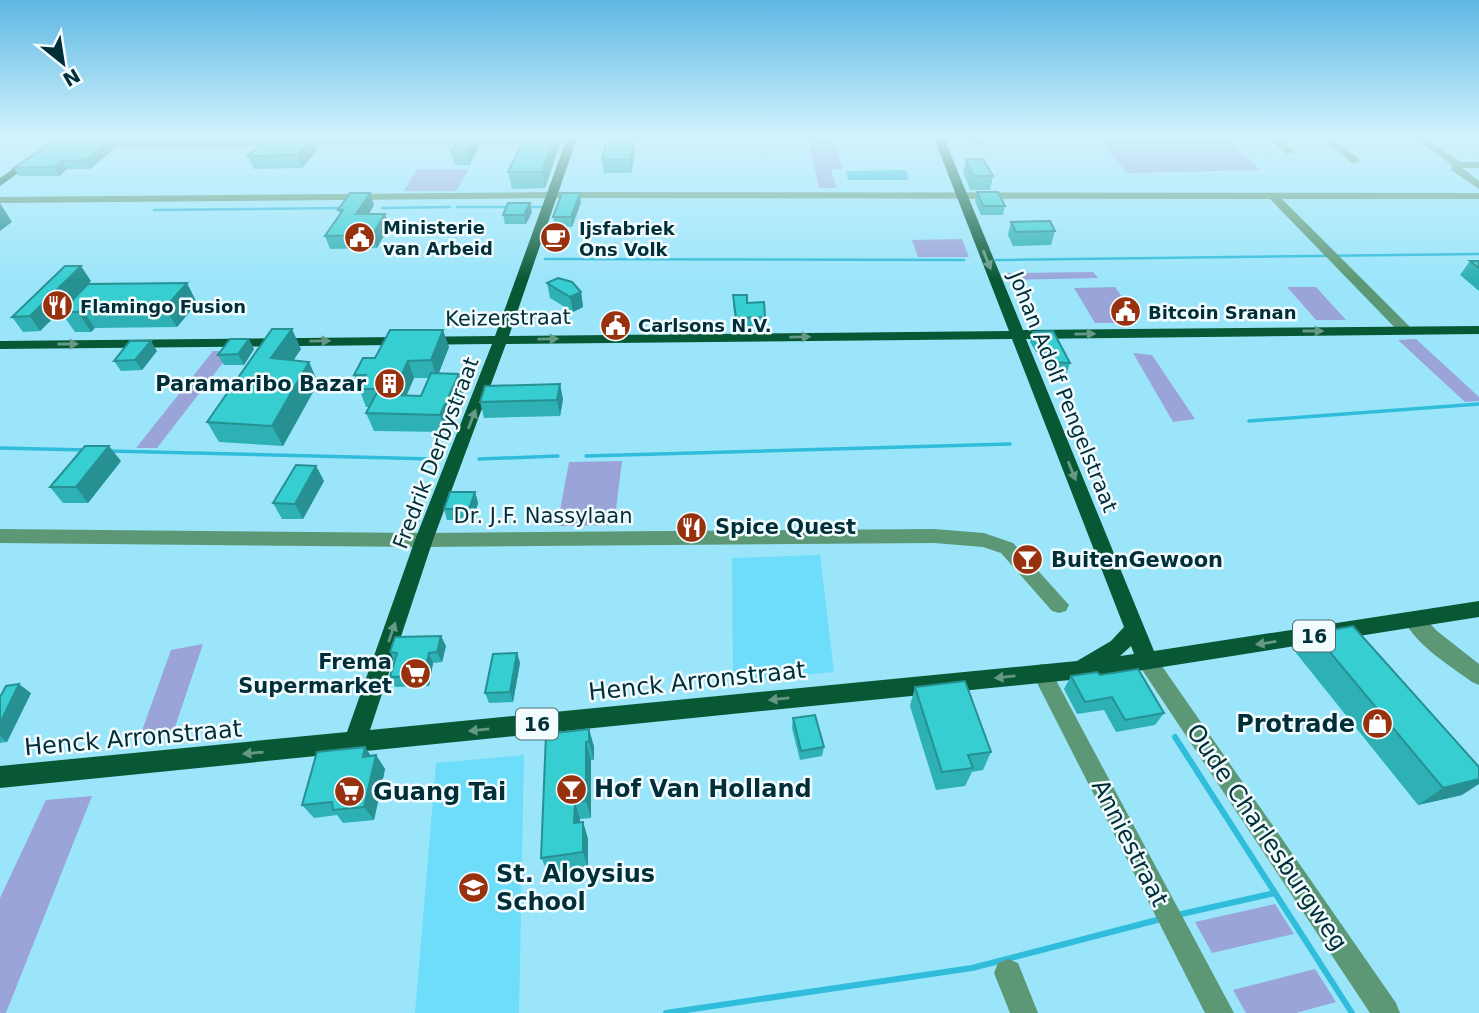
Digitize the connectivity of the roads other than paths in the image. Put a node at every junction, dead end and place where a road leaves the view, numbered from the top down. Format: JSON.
{"nodes":[{"id":1,"x":556,"y":185,"type":"edge"},
{"id":2,"x":957,"y":185,"type":"edge"},
{"id":3,"x":553,"y":195,"type":"junction"},
{"id":4,"x":1273,"y":196,"type":"junction"},
{"id":5,"x":1479,"y":196,"type":"edge"},
{"id":6,"x":961,"y":197,"type":"junction"},
{"id":7,"x":0,"y":200,"type":"edge"},
{"id":8,"x":1479,"y":330,"type":"edge"},
{"id":9,"x":1406,"y":331,"type":"junction"},
{"id":10,"x":1017,"y":335,"type":"junction"},
{"id":11,"x":502,"y":339,"type":"junction"},
{"id":12,"x":0,"y":345,"type":"edge"},
{"id":13,"x":0,"y":536,"type":"edge"},
{"id":14,"x":424,"y":540,"type":"junction"},
{"id":15,"x":1059,"y":605,"type":"dead end"},
{"id":16,"x":1479,"y":609,"type":"edge"},
{"id":17,"x":1413,"y":620,"type":"junction"},
{"id":18,"x":1136,"y":627,"type":"junction"},
{"id":19,"x":1148,"y":662,"type":"junction"},
{"id":20,"x":1073,"y":670,"type":"junction"},
{"id":21,"x":1042,"y":673,"type":"junction"},
{"id":22,"x":1479,"y":676,"type":"edge"},
{"id":23,"x":354,"y":743,"type":"junction"},
{"id":24,"x":0,"y":777,"type":"edge"},
{"id":25,"x":1009,"y":973,"type":"dead end"},
{"id":26,"x":1024,"y":1013,"type":"edge"},
{"id":27,"x":1220,"y":1013,"type":"edge"},
{"id":28,"x":1387,"y":1013,"type":"edge"}],
"edges":[{"from":1,"to":3,"type":"main road","name":"Fredrik Derbystraat"},
{"from":2,"to":6,"type":"main road","name":"Johan Adolf Pengelstraat"},
{"from":3,"to":6,"type":"street"},
{"from":3,"to":7,"type":"street"},
{"from":3,"to":11,"type":"main road","name":"Fredrik Derbystraat"},
{"from":4,"to":5,"type":"street"},
{"from":4,"to":6,"type":"street"},
{"from":4,"to":9,"type":"street"},
{"from":6,"to":10,"type":"main road","name":"Johan Adolf Pengelstraat","one_way":true},
{"from":8,"to":9,"type":"main road","name":"Keizerstraat"},
{"from":10,"to":9,"type":"main road","name":"Keizerstraat","one_way":true},
{"from":11,"to":10,"type":"main road","name":"Keizerstraat","one_way":true},
{"from":10,"to":18,"type":"main road","name":"Johan Adolf Pengelstraat","one_way":true},
{"from":12,"to":11,"type":"main road","name":"Keizerstraat","one_way":true},
{"from":14,"to":11,"type":"main road","name":"Fredrik Derbystraat","one_way":true},
{"from":13,"to":14,"type":"street","name":"Dr. J.F. Nassylaan"},
{"from":14,"to":15,"type":"street","name":"Dr. J.F. Nassylaan"},
{"from":23,"to":14,"type":"main road","name":"Fredrik Derbystraat","one_way":true},
{"from":16,"to":17,"type":"main road","number":"16"},
{"from":17,"to":19,"type":"main road","number":"16","one_way":true},
{"from":17,"to":22,"type":"street"},
{"from":18,"to":19,"type":"main road","name":"Johan Adolf Pengelstraat"},
{"from":18,"to":20,"type":"main road"},
{"from":19,"to":20,"type":"main road","name":"Henck Arronstraat","number":"16"},
{"from":19,"to":28,"type":"street","name":"Oude Charlesburgweg"},
{"from":20,"to":21,"type":"main road","name":"Henck Arronstraat","number":"16"},
{"from":21,"to":23,"type":"main road","name":"Henck Arronstraat","number":"16","one_way":true},
{"from":21,"to":27,"type":"street","name":"Anniestraat"},
{"from":23,"to":24,"type":"main road","name":"Henck Arronstraat","number":"16","one_way":true},
{"from":25,"to":26,"type":"street"}]}
